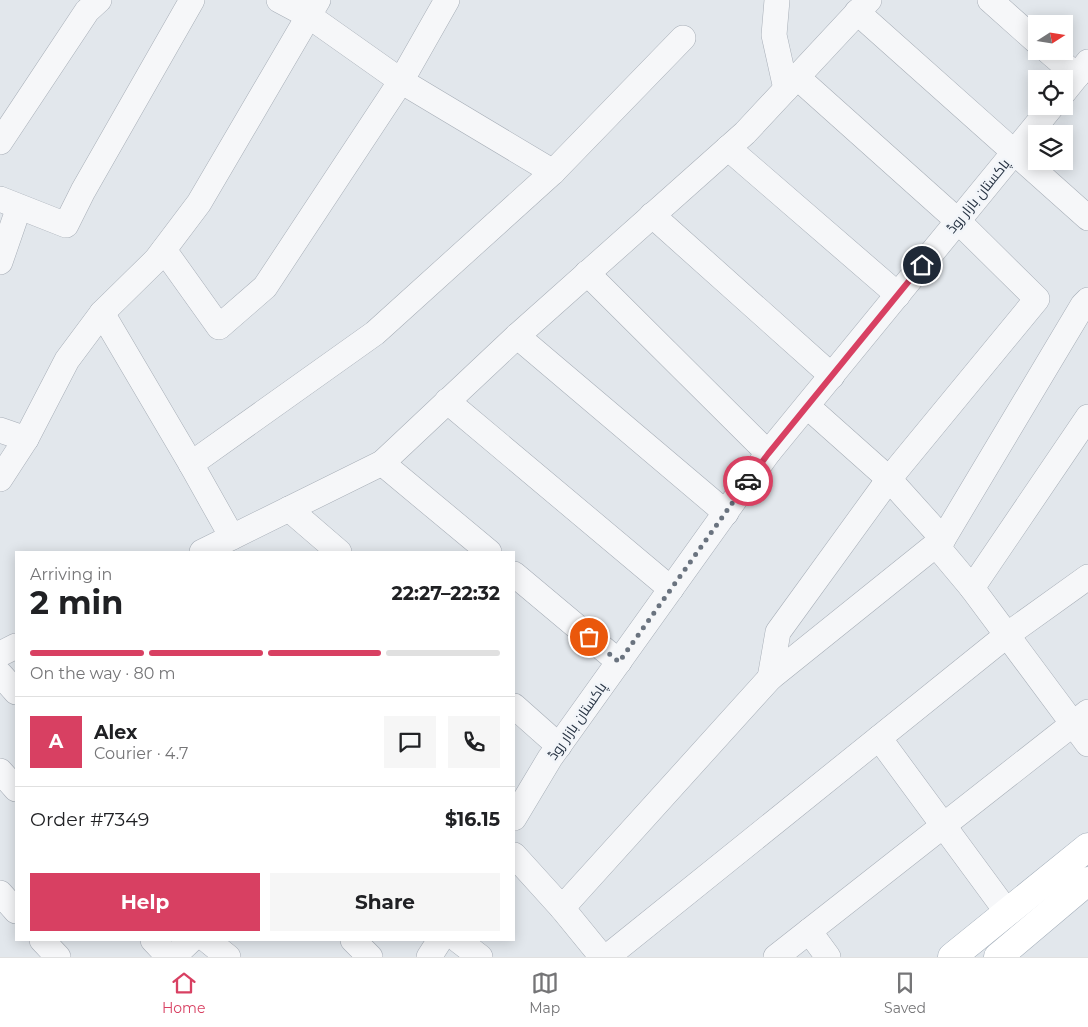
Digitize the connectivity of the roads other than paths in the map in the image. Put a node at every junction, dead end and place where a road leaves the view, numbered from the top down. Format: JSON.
{"nodes":[{"id":1,"x":99,"y":0,"type":"edge"},
{"id":2,"x":192,"y":0,"type":"edge"},
{"id":3,"x":280,"y":0,"type":"edge"},
{"id":4,"x":447,"y":0,"type":"edge"},
{"id":5,"x":777,"y":0,"type":"edge"},
{"id":6,"x":990,"y":0,"type":"edge"},
{"id":7,"x":863,"y":6,"type":"edge"},
{"id":8,"x":313,"y":8,"type":"edge"},
{"id":9,"x":1028,"y":33,"type":"edge"},
{"id":10,"x":683,"y":38,"type":"dead end"},
{"id":11,"x":1058,"y":60,"type":"edge"},
{"id":12,"x":1076,"y":77,"type":"edge"},
{"id":13,"x":401,"y":81,"type":"junction"},
{"id":14,"x":791,"y":83,"type":"junction"},
{"id":15,"x":1045,"y":115,"type":"edge"},
{"id":16,"x":0,"y":142,"type":"edge"},
{"id":17,"x":728,"y":148,"type":"junction"},
{"id":18,"x":1014,"y":152,"type":"junction"},
{"id":19,"x":553,"y":172,"type":"junction"},
{"id":20,"x":9,"y":203,"type":"edge"},
{"id":21,"x":652,"y":215,"type":"junction"},
{"id":22,"x":1088,"y":218,"type":"edge"},
{"id":23,"x":958,"y":221,"type":"junction"},
{"id":24,"x":164,"y":250,"type":"junction"},
{"id":25,"x":0,"y":262,"type":"edge"},
{"id":26,"x":588,"y":273,"type":"junction"},
{"id":27,"x":898,"y":295,"type":"junction"},
{"id":28,"x":1088,"y":300,"type":"edge"},
{"id":29,"x":102,"y":312,"type":"junction"},
{"id":30,"x":517,"y":336,"type":"junction"},
{"id":31,"x":832,"y":376,"type":"junction"},
{"id":32,"x":448,"y":401,"type":"junction"},
{"id":33,"x":807,"y":406,"type":"junction"},
{"id":34,"x":1088,"y":417,"type":"edge"},
{"id":35,"x":0,"y":430,"type":"edge"},
{"id":36,"x":26,"y":440,"type":"junction"},
{"id":37,"x":768,"y":454,"type":"junction"},
{"id":38,"x":382,"y":463,"type":"junction"},
{"id":39,"x":191,"y":464,"type":"junction"},
{"id":40,"x":0,"y":479,"type":"edge"},
{"id":41,"x":889,"y":479,"type":"junction"},
{"id":42,"x":289,"y":509,"type":"junction"},
{"id":43,"x":726,"y":513,"type":"junction"},
{"id":44,"x":232,"y":537,"type":"junction"},
{"id":45,"x":940,"y":542,"type":"junction"},
{"id":46,"x":205,"y":551,"type":"edge"},
{"id":47,"x":338,"y":551,"type":"edge"},
{"id":48,"x":487,"y":551,"type":"edge"},
{"id":49,"x":515,"y":575,"type":"edge"},
{"id":50,"x":1088,"y":577,"type":"edge"},
{"id":51,"x":972,"y":588,"type":"junction"},
{"id":52,"x":671,"y":589,"type":"junction"},
{"id":53,"x":1007,"y":635,"type":"junction"},
{"id":54,"x":15,"y":646,"type":"edge"},
{"id":55,"x":0,"y":654,"type":"edge"},
{"id":56,"x":619,"y":662,"type":"junction"},
{"id":57,"x":0,"y":674,"type":"edge"},
{"id":58,"x":770,"y":678,"type":"junction"},
{"id":59,"x":15,"y":691,"type":"edge"},
{"id":60,"x":515,"y":707,"type":"edge"},
{"id":61,"x":1081,"y":718,"type":"edge"},
{"id":62,"x":879,"y":738,"type":"junction"},
{"id":63,"x":1088,"y":744,"type":"edge"},
{"id":64,"x":559,"y":746,"type":"junction"},
{"id":65,"x":0,"y":771,"type":"edge"},
{"id":66,"x":15,"y":788,"type":"edge"},
{"id":67,"x":515,"y":816,"type":"edge"},
{"id":68,"x":943,"y":826,"type":"junction"},
{"id":69,"x":1088,"y":847,"type":"edge"},
{"id":70,"x":515,"y":856,"type":"edge"},
{"id":71,"x":1088,"y":881,"type":"edge"},
{"id":72,"x":0,"y":893,"type":"edge"},
{"id":73,"x":562,"y":908,"type":"junction"},
{"id":74,"x":15,"y":910,"type":"edge"},
{"id":75,"x":1007,"y":912,"type":"junction"},
{"id":76,"x":808,"y":932,"type":"junction"},
{"id":77,"x":43,"y":941,"type":"edge"},
{"id":78,"x":154,"y":941,"type":"edge"},
{"id":79,"x":190,"y":941,"type":"edge"},
{"id":80,"x":208,"y":941,"type":"edge"},
{"id":81,"x":354,"y":941,"type":"edge"},
{"id":82,"x":439,"y":941,"type":"edge"},
{"id":83,"x":459,"y":941,"type":"edge"},
{"id":84,"x":58,"y":957,"type":"edge"},
{"id":85,"x":169,"y":957,"type":"edge"},
{"id":86,"x":173,"y":957,"type":"edge"},
{"id":87,"x":228,"y":957,"type":"edge"},
{"id":88,"x":370,"y":957,"type":"edge"},
{"id":89,"x":429,"y":957,"type":"edge"},
{"id":90,"x":480,"y":957,"type":"edge"},
{"id":91,"x":602,"y":957,"type":"edge"},
{"id":92,"x":607,"y":957,"type":"edge"},
{"id":93,"x":776,"y":957,"type":"edge"},
{"id":94,"x":828,"y":957,"type":"edge"},
{"id":95,"x":952,"y":957,"type":"edge"},
{"id":96,"x":998,"y":957,"type":"edge"}],
"edges":[{"from":1,"to":16,"type":"street"},
{"from":2,"to":20,"type":"street"},
{"from":3,"to":8,"type":"street"},
{"from":4,"to":13,"type":"street"},
{"from":5,"to":14,"type":"street"},
{"from":6,"to":9,"type":"street"},
{"from":7,"to":14,"type":"street"},
{"from":7,"to":18,"type":"street"},
{"from":8,"to":13,"type":"street"},
{"from":8,"to":24,"type":"street"},
{"from":10,"to":19,"type":"street"},
{"from":11,"to":12,"type":"street"},
{"from":13,"to":19,"type":"street"},
{"from":13,"to":24,"type":"street"},
{"from":14,"to":17,"type":"street"},
{"from":14,"to":23,"type":"street"},
{"from":15,"to":18,"type":"street","name":"پاکستان بازار روڈ"},
{"from":17,"to":21,"type":"street"},
{"from":17,"to":27,"type":"street"},
{"from":18,"to":22,"type":"street"},
{"from":18,"to":23,"type":"street","name":"پاکستان بازار روڈ"},
{"from":19,"to":39,"type":"street"},
{"from":20,"to":25,"type":"street"},
{"from":21,"to":26,"type":"street"},
{"from":21,"to":31,"type":"street"},
{"from":23,"to":27,"type":"street","name":"پاکستان بازار روڈ"},
{"from":23,"to":41,"type":"street"},
{"from":24,"to":29,"type":"street"},
{"from":26,"to":30,"type":"street"},
{"from":26,"to":37,"type":"street"},
{"from":27,"to":31,"type":"street","name":"پاکستان بازار روڈ"},
{"from":28,"to":45,"type":"street"},
{"from":29,"to":36,"type":"street"},
{"from":29,"to":39,"type":"street"},
{"from":30,"to":32,"type":"street"},
{"from":30,"to":43,"type":"street"},
{"from":31,"to":33,"type":"street","name":"پاکستان بازار روڈ"},
{"from":32,"to":38,"type":"street"},
{"from":32,"to":52,"type":"street"},
{"from":33,"to":37,"type":"street","name":"پاکستان بازار روڈ"},
{"from":33,"to":41,"type":"street"},
{"from":34,"to":51,"type":"street"},
{"from":35,"to":36,"type":"street"},
{"from":36,"to":40,"type":"street"},
{"from":37,"to":43,"type":"street","name":"پاکستان بازار روڈ"},
{"from":38,"to":42,"type":"street"},
{"from":38,"to":48,"type":"street"},
{"from":39,"to":44,"type":"street"},
{"from":41,"to":45,"type":"street"},
{"from":41,"to":58,"type":"street"},
{"from":42,"to":44,"type":"street"},
{"from":42,"to":47,"type":"street"},
{"from":43,"to":52,"type":"street","name":"پاکستان بازار روڈ"},
{"from":44,"to":46,"type":"street"},
{"from":45,"to":51,"type":"street"},
{"from":45,"to":58,"type":"street"},
{"from":49,"to":56,"type":"street"},
{"from":50,"to":53,"type":"street"},
{"from":51,"to":53,"type":"street"},
{"from":52,"to":56,"type":"street","name":"پاکستان بازار روڈ"},
{"from":53,"to":61,"type":"street"},
{"from":53,"to":62,"type":"street"},
{"from":54,"to":55,"type":"street"},
{"from":56,"to":64,"type":"street","name":"پاکستان بازار روڈ"},
{"from":57,"to":59,"type":"street"},
{"from":58,"to":73,"type":"street"},
{"from":60,"to":64,"type":"street"},
{"from":61,"to":63,"type":"street"},
{"from":61,"to":68,"type":"street"},
{"from":62,"to":68,"type":"street"},
{"from":62,"to":92,"type":"street"},
{"from":64,"to":67,"type":"street","name":"پاکستان بازار روڈ"},
{"from":65,"to":66,"type":"street"},
{"from":68,"to":75,"type":"street"},
{"from":68,"to":76,"type":"street"},
{"from":69,"to":75,"type":"main road"},
{"from":70,"to":73,"type":"street"},
{"from":71,"to":96,"type":"main road"},
{"from":72,"to":74,"type":"street"},
{"from":73,"to":91,"type":"street"},
{"from":75,"to":95,"type":"main road"},
{"from":76,"to":93,"type":"street"},
{"from":76,"to":94,"type":"street"},
{"from":77,"to":84,"type":"street"},
{"from":78,"to":85,"type":"street"},
{"from":79,"to":86,"type":"street"},
{"from":80,"to":87,"type":"street"},
{"from":81,"to":88,"type":"street"},
{"from":82,"to":89,"type":"street"},
{"from":83,"to":90,"type":"street"}]}
